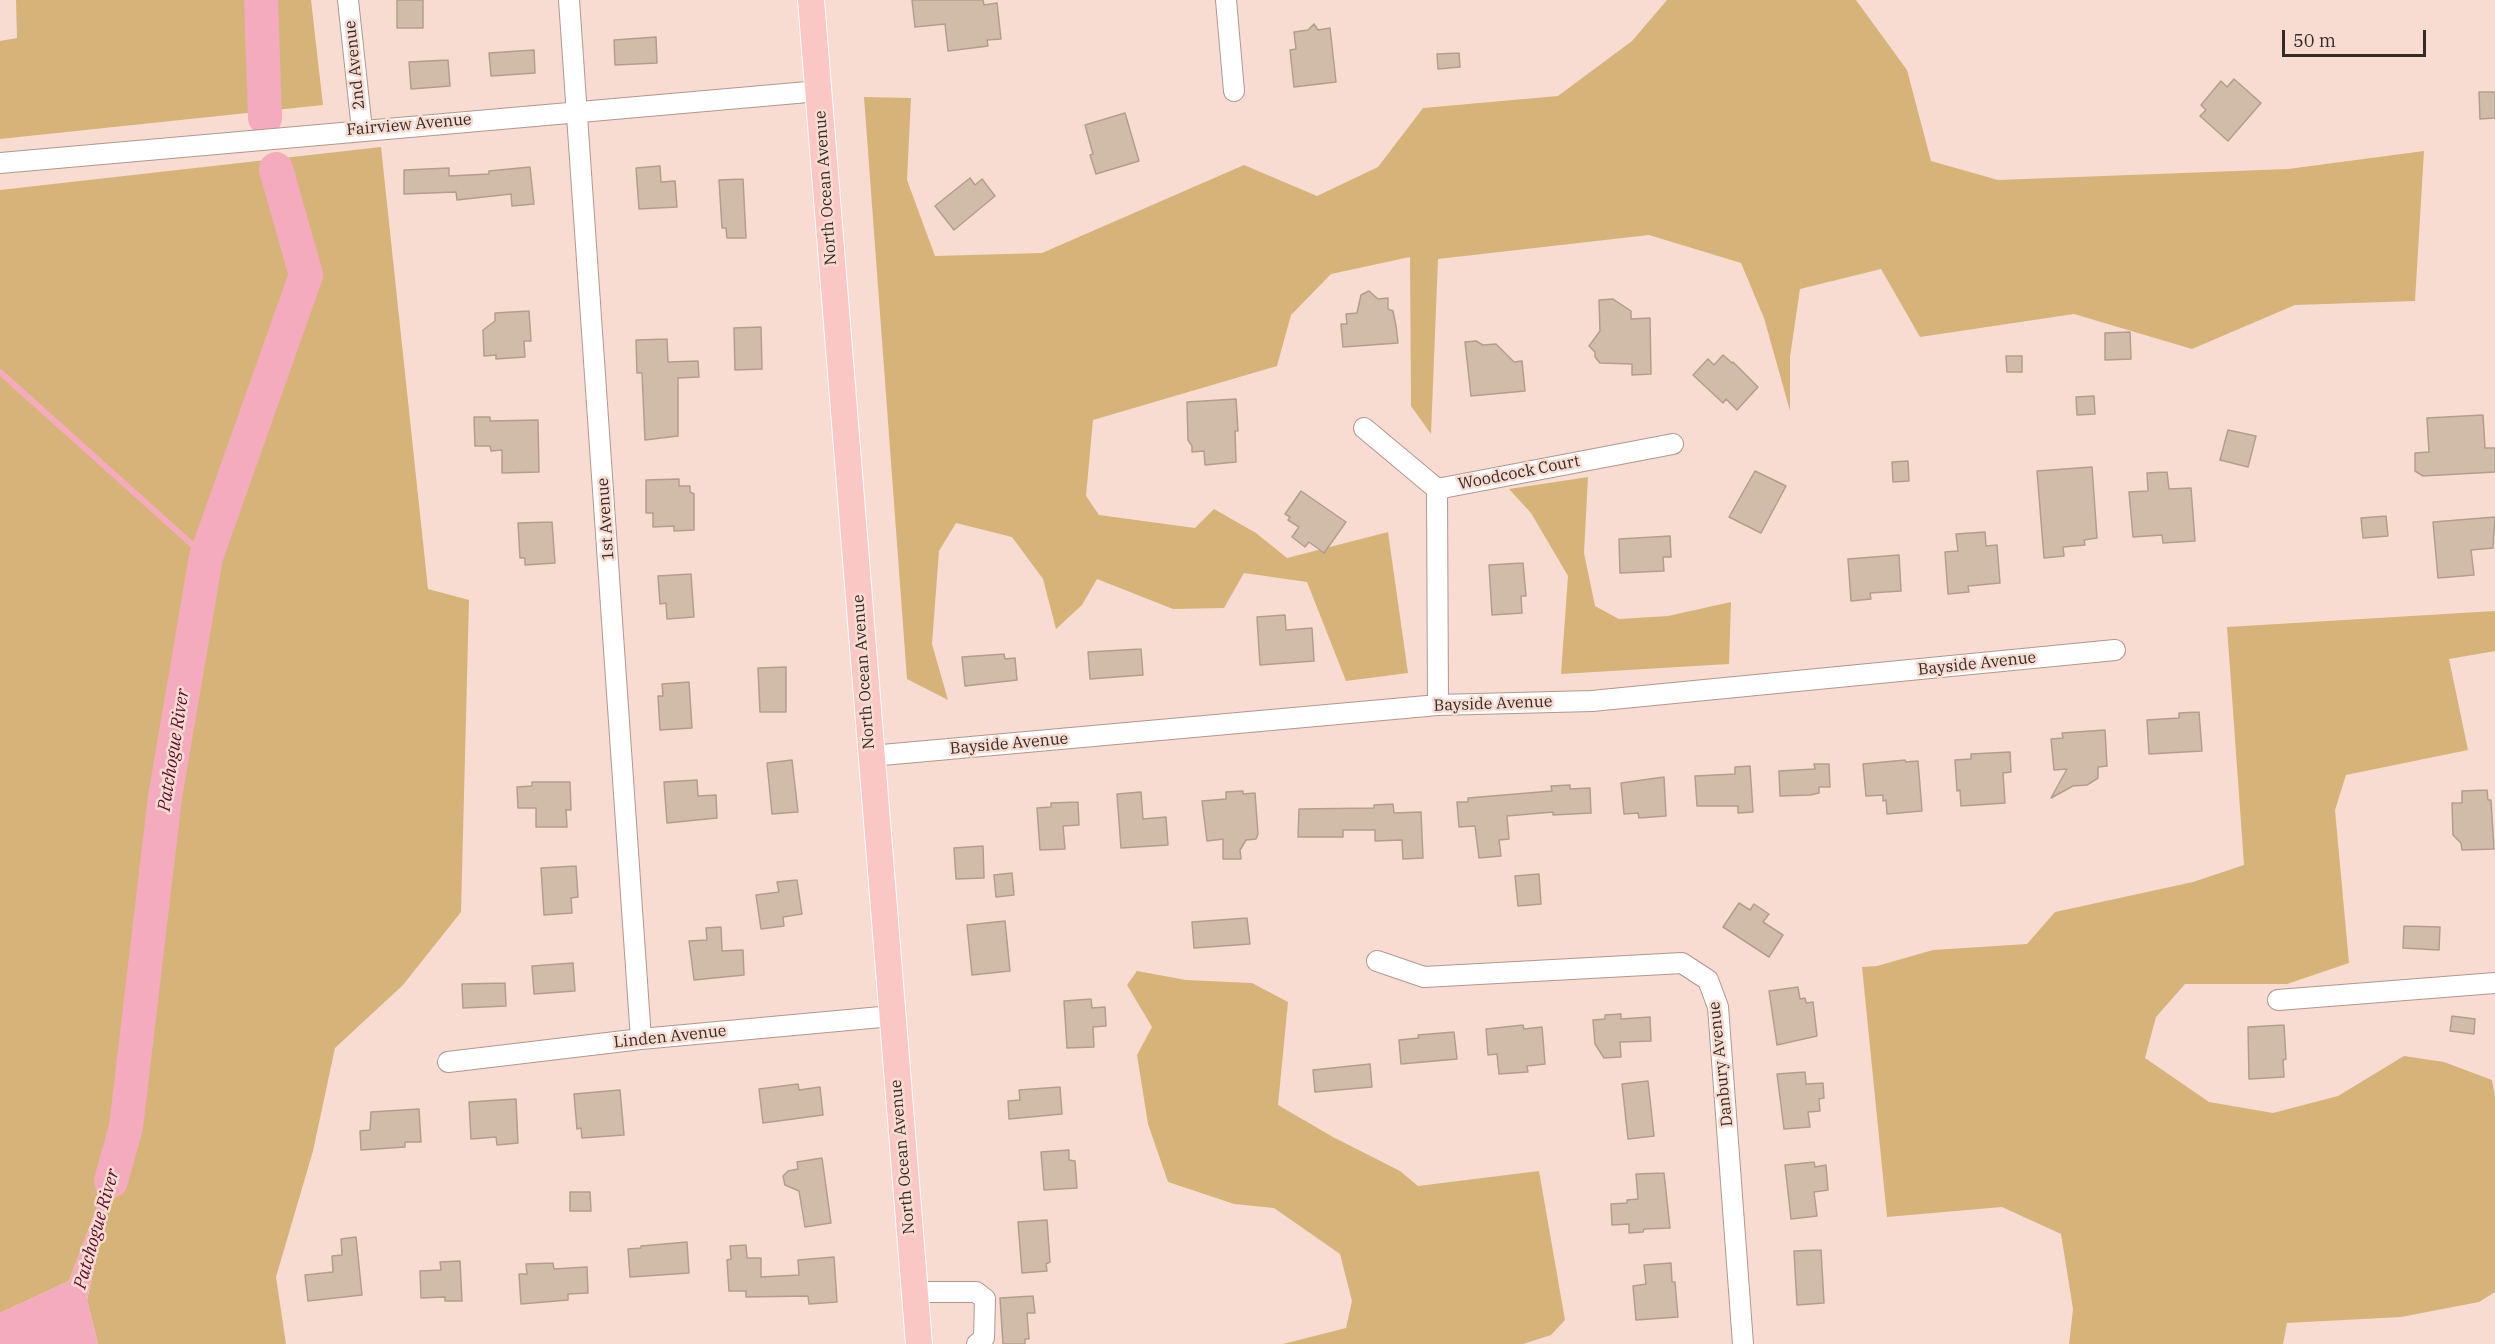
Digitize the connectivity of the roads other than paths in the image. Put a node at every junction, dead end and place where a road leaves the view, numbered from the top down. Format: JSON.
{"nodes":[{"id":1,"x":348,"y":0,"type":"edge"},
{"id":2,"x":569,"y":0,"type":"edge"},
{"id":3,"x":811,"y":0,"type":"edge"},
{"id":4,"x":1226,"y":0,"type":"edge"},
{"id":5,"x":819,"y":91,"type":"junction"},
{"id":6,"x":1234,"y":91,"type":"dead end"},
{"id":7,"x":578,"y":110,"type":"junction"},
{"id":8,"x":362,"y":130,"type":"junction"},
{"id":9,"x":0,"y":163,"type":"edge"},
{"id":10,"x":1364,"y":428,"type":"dead end"},
{"id":11,"x":1673,"y":444,"type":"dead end"},
{"id":12,"x":1437,"y":489,"type":"junction"},
{"id":13,"x":2115,"y":651,"type":"dead end"},
{"id":14,"x":1438,"y":705,"type":"junction"},
{"id":15,"x":871,"y":756,"type":"junction"},
{"id":16,"x":1377,"y":961,"type":"dead end"},
{"id":17,"x":2495,"y":983,"type":"edge"},
{"id":18,"x":2278,"y":1000,"type":"dead end"},
{"id":19,"x":892,"y":1016,"type":"junction"},
{"id":20,"x":641,"y":1039,"type":"junction"},
{"id":21,"x":448,"y":1062,"type":"dead end"},
{"id":22,"x":914,"y":1292,"type":"junction"},
{"id":23,"x":919,"y":1344,"type":"edge"},
{"id":24,"x":977,"y":1344,"type":"edge"},
{"id":25,"x":1743,"y":1344,"type":"edge"}],
"edges":[{"from":1,"to":8,"type":"street","name":"2nd Avenue"},
{"from":2,"to":7,"type":"street","name":"1st Avenue"},
{"from":3,"to":5,"type":"main road","name":"North Ocean Avenue"},
{"from":4,"to":6,"type":"street"},
{"from":5,"to":7,"type":"street","name":"Fairview Avenue"},
{"from":5,"to":15,"type":"main road","name":"North Ocean Avenue"},
{"from":7,"to":8,"type":"street","name":"Fairview Avenue"},
{"from":7,"to":20,"type":"street","name":"1st Avenue"},
{"from":8,"to":9,"type":"street","name":"Fairview Avenue"},
{"from":10,"to":12,"type":"street"},
{"from":11,"to":12,"type":"street","name":"Woodcock Court"},
{"from":12,"to":14,"type":"street","name":"Woodcock Court"},
{"from":13,"to":14,"type":"street","name":"Bayside Avenue"},
{"from":14,"to":15,"type":"street","name":"Bayside Avenue"},
{"from":15,"to":19,"type":"main road","name":"North Ocean Avenue"},
{"from":16,"to":25,"type":"street","name":"Danbury Avenue"},
{"from":17,"to":18,"type":"street"},
{"from":19,"to":20,"type":"street","name":"Linden Avenue"},
{"from":19,"to":22,"type":"main road","name":"North Ocean Avenue"},
{"from":20,"to":21,"type":"street","name":"Linden Avenue"},
{"from":22,"to":23,"type":"main road","name":"North Ocean Avenue"},
{"from":22,"to":24,"type":"street"}]}
